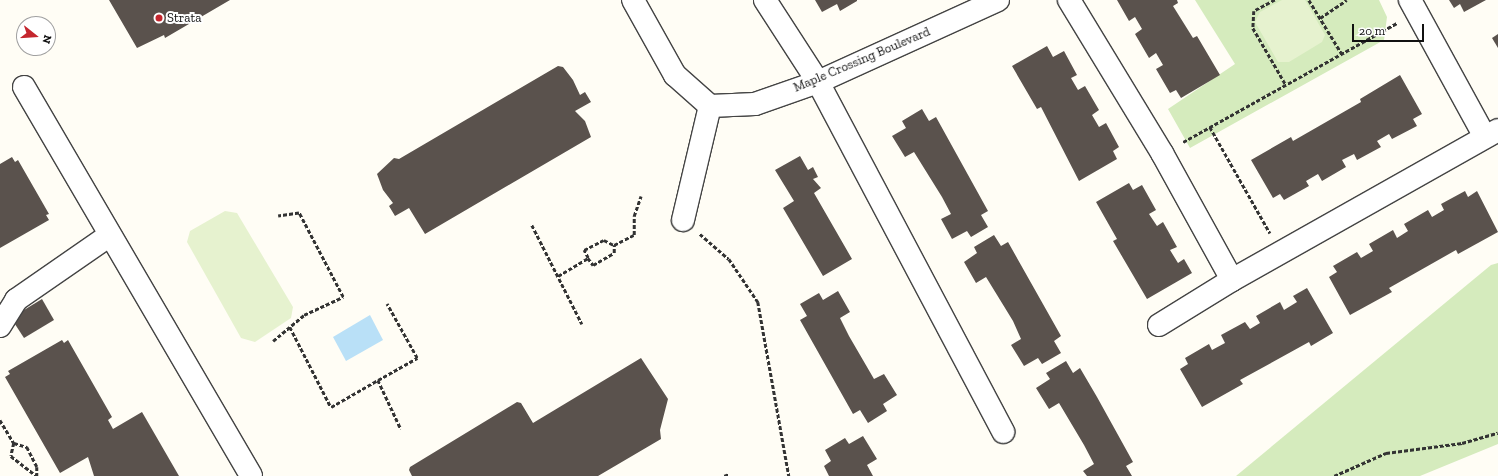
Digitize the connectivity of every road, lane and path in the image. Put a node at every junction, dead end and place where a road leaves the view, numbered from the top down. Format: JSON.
{"nodes":[{"id":1,"x":633,"y":0,"type":"edge"},
{"id":2,"x":765,"y":0,"type":"edge"},
{"id":3,"x":998,"y":0,"type":"edge"},
{"id":4,"x":1069,"y":0,"type":"edge"},
{"id":5,"x":1275,"y":0,"type":"edge"},
{"id":6,"x":1309,"y":0,"type":"edge"},
{"id":7,"x":1347,"y":0,"type":"edge"},
{"id":8,"x":1413,"y":6,"type":"edge"},
{"id":9,"x":1320,"y":18,"type":"junction"},
{"id":10,"x":1342,"y":54,"type":"junction"},
{"id":11,"x":818,"y":82,"type":"junction"},
{"id":12,"x":1286,"y":84,"type":"junction"},
{"id":13,"x":24,"y":87,"type":"dead end"},
{"id":14,"x":710,"y":106,"type":"junction"},
{"id":15,"x":1210,"y":127,"type":"junction"},
{"id":16,"x":1491,"y":133,"type":"edge"},
{"id":17,"x":1162,"y":153,"type":"junction"},
{"id":18,"x":641,"y":196,"type":"dead end"},
{"id":19,"x":278,"y":216,"type":"dead end"},
{"id":20,"x":683,"y":220,"type":"joint"},
{"id":21,"x":532,"y":225,"type":"dead end"},
{"id":22,"x":110,"y":235,"type":"junction"},
{"id":23,"x":614,"y":245,"type":"junction"},
{"id":24,"x":1281,"y":252,"type":"junction"},
{"id":25,"x":588,"y":258,"type":"junction"},
{"id":26,"x":558,"y":276,"type":"junction"},
{"id":27,"x":1232,"y":280,"type":"junction"},
{"id":28,"x":387,"y":304,"type":"dead end"},
{"id":29,"x":582,"y":324,"type":"dead end"},
{"id":30,"x":1159,"y":325,"type":"dead end"},
{"id":31,"x":0,"y":326,"type":"edge"},
{"id":32,"x":290,"y":327,"type":"junction"},
{"id":33,"x":273,"y":342,"type":"dead end"},
{"id":34,"x":378,"y":380,"type":"junction"},
{"id":35,"x":0,"y":420,"type":"edge"},
{"id":36,"x":401,"y":429,"type":"dead end"},
{"id":37,"x":1003,"y":432,"type":"dead end"},
{"id":38,"x":1498,"y":433,"type":"edge"},
{"id":39,"x":14,"y":443,"type":"junction"},
{"id":40,"x":729,"y":474,"type":"dead end"},
{"id":41,"x":37,"y":476,"type":"edge"},
{"id":42,"x":251,"y":476,"type":"edge"},
{"id":43,"x":724,"y":476,"type":"edge"},
{"id":44,"x":789,"y":476,"type":"edge"},
{"id":45,"x":1334,"y":476,"type":"edge"}],
"edges":[{"from":1,"to":14,"type":"street"},
{"from":2,"to":11,"type":"street"},
{"from":3,"to":11,"type":"street","name":"Maple Crossing Boulevard"},
{"from":4,"to":17,"type":"street"},
{"from":5,"to":12,"type":"path"},
{"from":6,"to":9,"type":"path"},
{"from":7,"to":9,"type":"path"},
{"from":8,"to":10,"type":"path"},
{"from":8,"to":16,"type":"street"},
{"from":9,"to":10,"type":"path"},
{"from":10,"to":12,"type":"path"},
{"from":11,"to":14,"type":"street","name":"Maple Crossing Boulevard"},
{"from":11,"to":37,"type":"street"},
{"from":12,"to":15,"type":"path"},
{"from":13,"to":22,"type":"street"},
{"from":14,"to":20,"type":"street"},
{"from":15,"to":17,"type":"path"},
{"from":15,"to":24,"type":"path"},
{"from":16,"to":24,"type":"street"},
{"from":17,"to":27,"type":"street"},
{"from":18,"to":23,"type":"path"},
{"from":19,"to":32,"type":"path"},
{"from":20,"to":44,"type":"path"},
{"from":21,"to":26,"type":"path"},
{"from":22,"to":31,"type":"street"},
{"from":22,"to":42,"type":"street"},
{"from":23,"to":25,"type":"path"},
{"from":23,"to":25,"type":"path"},
{"from":24,"to":27,"type":"street"},
{"from":25,"to":26,"type":"path"},
{"from":26,"to":29,"type":"path"},
{"from":27,"to":30,"type":"street"},
{"from":28,"to":34,"type":"path"},
{"from":32,"to":33,"type":"path"},
{"from":32,"to":34,"type":"path"},
{"from":34,"to":36,"type":"path"},
{"from":35,"to":39,"type":"path"},
{"from":38,"to":45,"type":"path"},
{"from":39,"to":41,"type":"path"},
{"from":39,"to":41,"type":"path"},
{"from":40,"to":43,"type":"path"}]}
